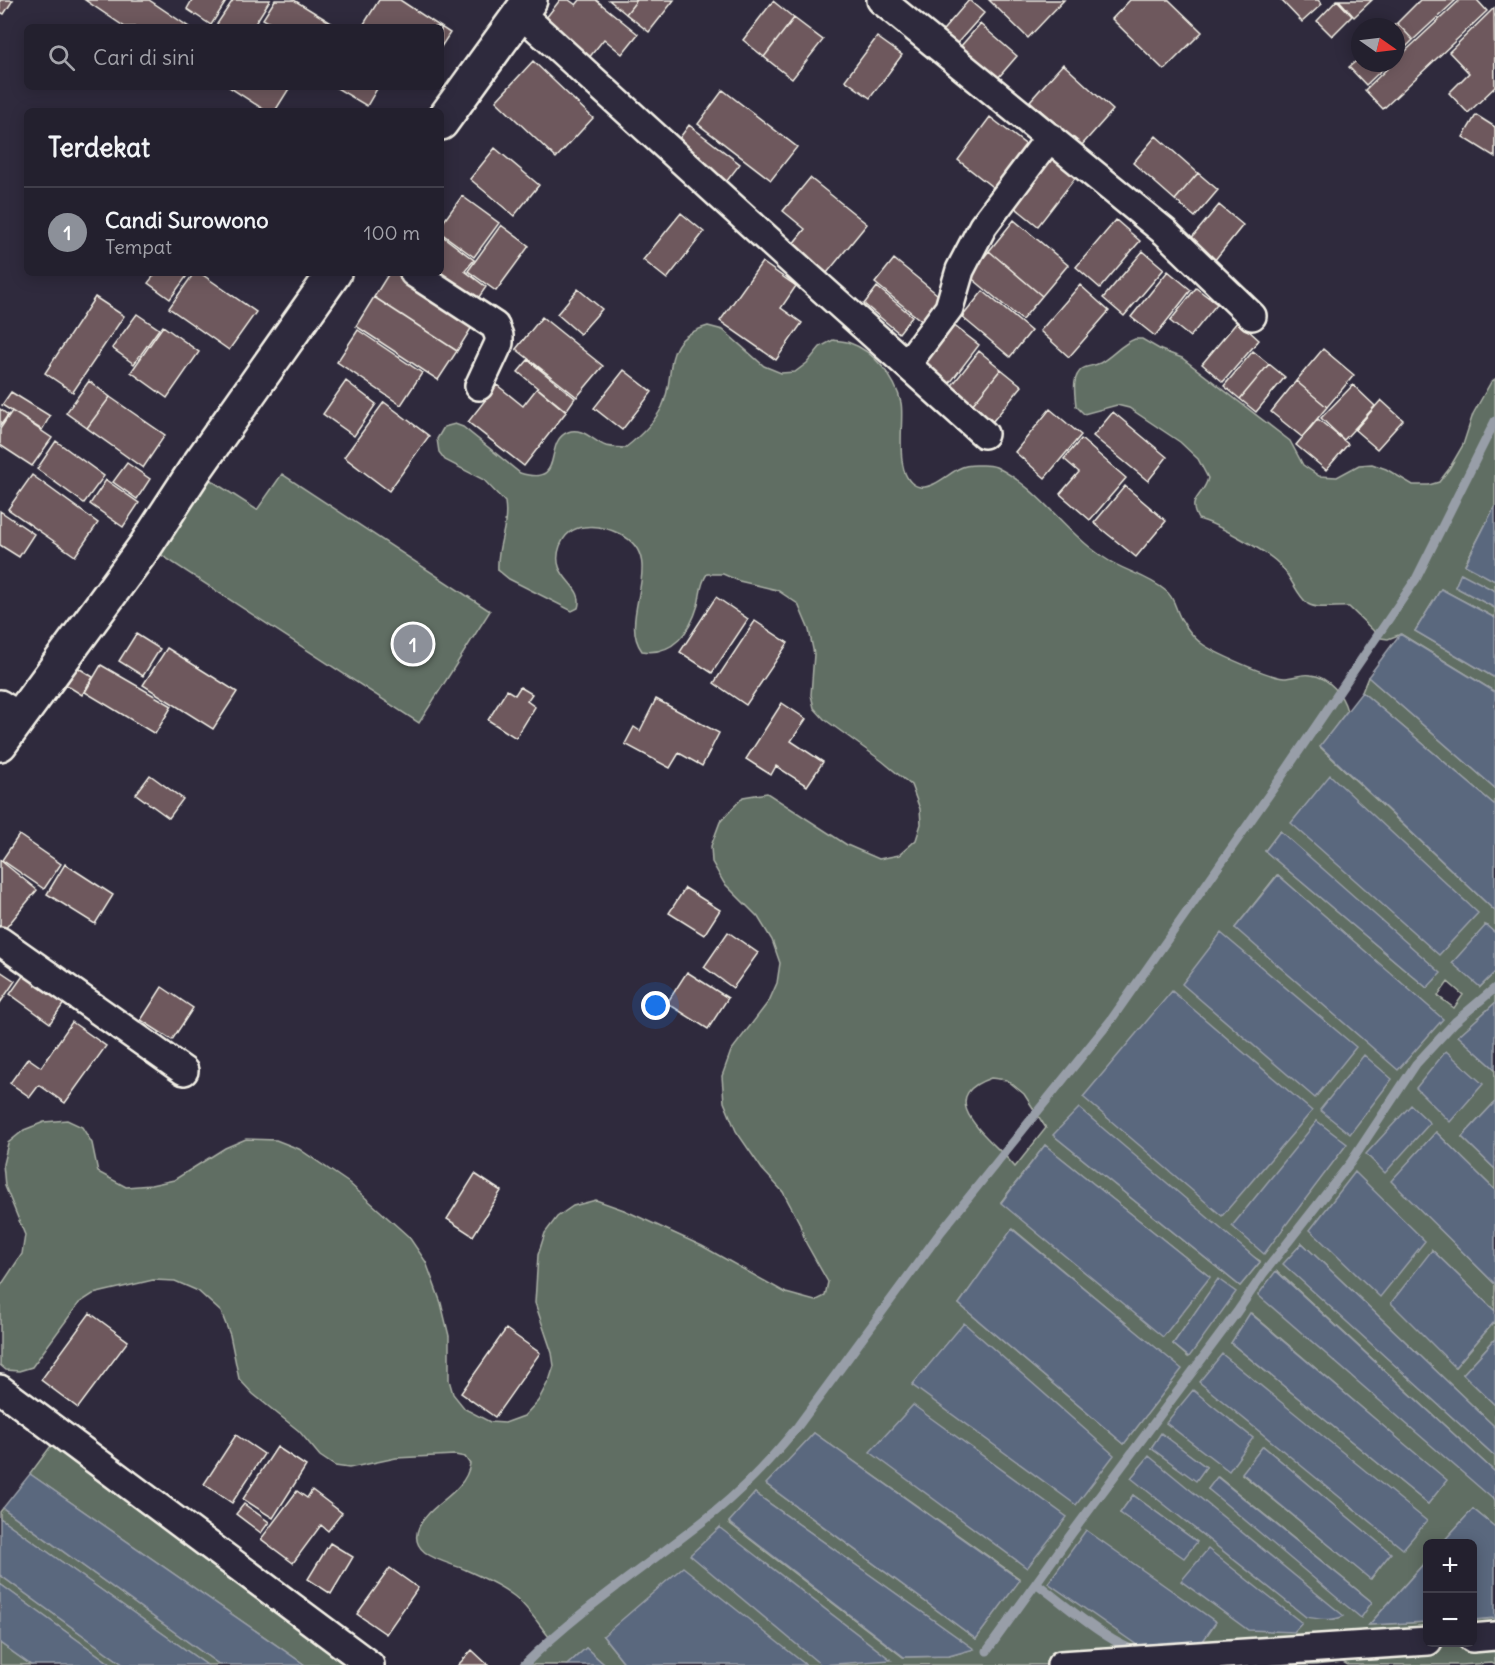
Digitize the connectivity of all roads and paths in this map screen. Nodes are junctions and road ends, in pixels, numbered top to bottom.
1 (881, 0) edge
2 (525, 6) edge
3 (444, 119) edge
4 (1050, 137) junction
5 (332, 276) edge
6 (419, 276) edge
7 (1252, 316) dead end
8 (907, 364) junction
9 (478, 386) dead end
10 (984, 434) dead end
11 (10, 710) edge
12 (0, 744) edge
13 (0, 941) edge
14 (184, 1071) dead end
15 (0, 1389) edge
16 (1495, 1636) edge
17 (1477, 1638) edge
18 (1423, 1641) edge
19 (370, 1665) edge
20 (1061, 1665) edge

1 - 4 street
2 - 3 street
2 - 8 street
4 - 7 street
4 - 8 street
5 - 11 street
6 - 9 street
8 - 10 street
11 - 12 street
13 - 14 street
15 - 19 street
16 - 17 street
18 - 20 street

